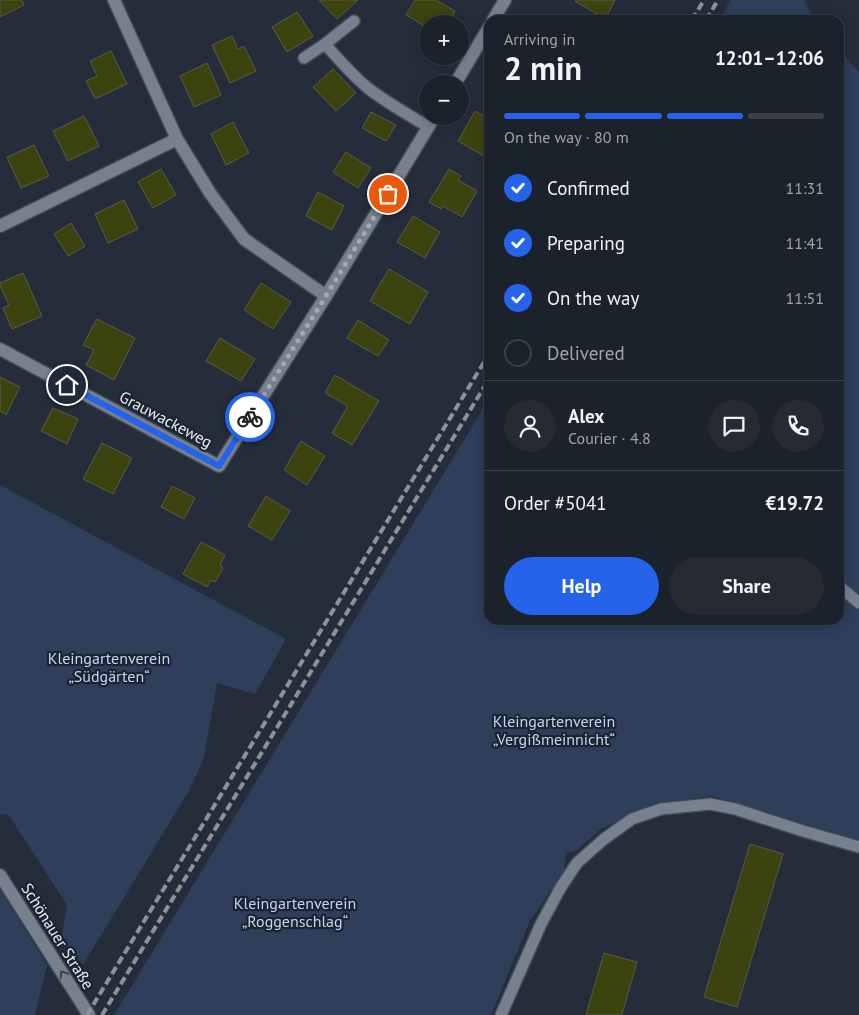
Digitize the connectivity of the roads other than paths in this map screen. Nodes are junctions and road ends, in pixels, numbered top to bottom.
1 (114, 0) edge
2 (505, 0) edge
3 (496, 15) edge
4 (354, 21) dead end
5 (484, 35) edge
6 (325, 44) junction
7 (304, 58) dead end
8 (460, 75) edge
9 (419, 117) edge
10 (430, 125) edge
11 (177, 139) junction
12 (0, 226) edge
13 (326, 296) junction
14 (0, 349) edge
15 (844, 590) edge
16 (859, 603) edge
17 (859, 847) edge
18 (0, 875) edge
19 (89, 1015) edge
20 (501, 1015) edge

1 - 11 street
2 - 3 street
4 - 6 lane
5 - 8 street
6 - 7 lane
6 - 9 lane
10 - 13 street, Grauwackeweg
11 - 12 street
11 - 13 street
13 - 14 street, Grauwackeweg
15 - 16 lane
17 - 20 lane
19 -> 18 street, Schönauer Straße

